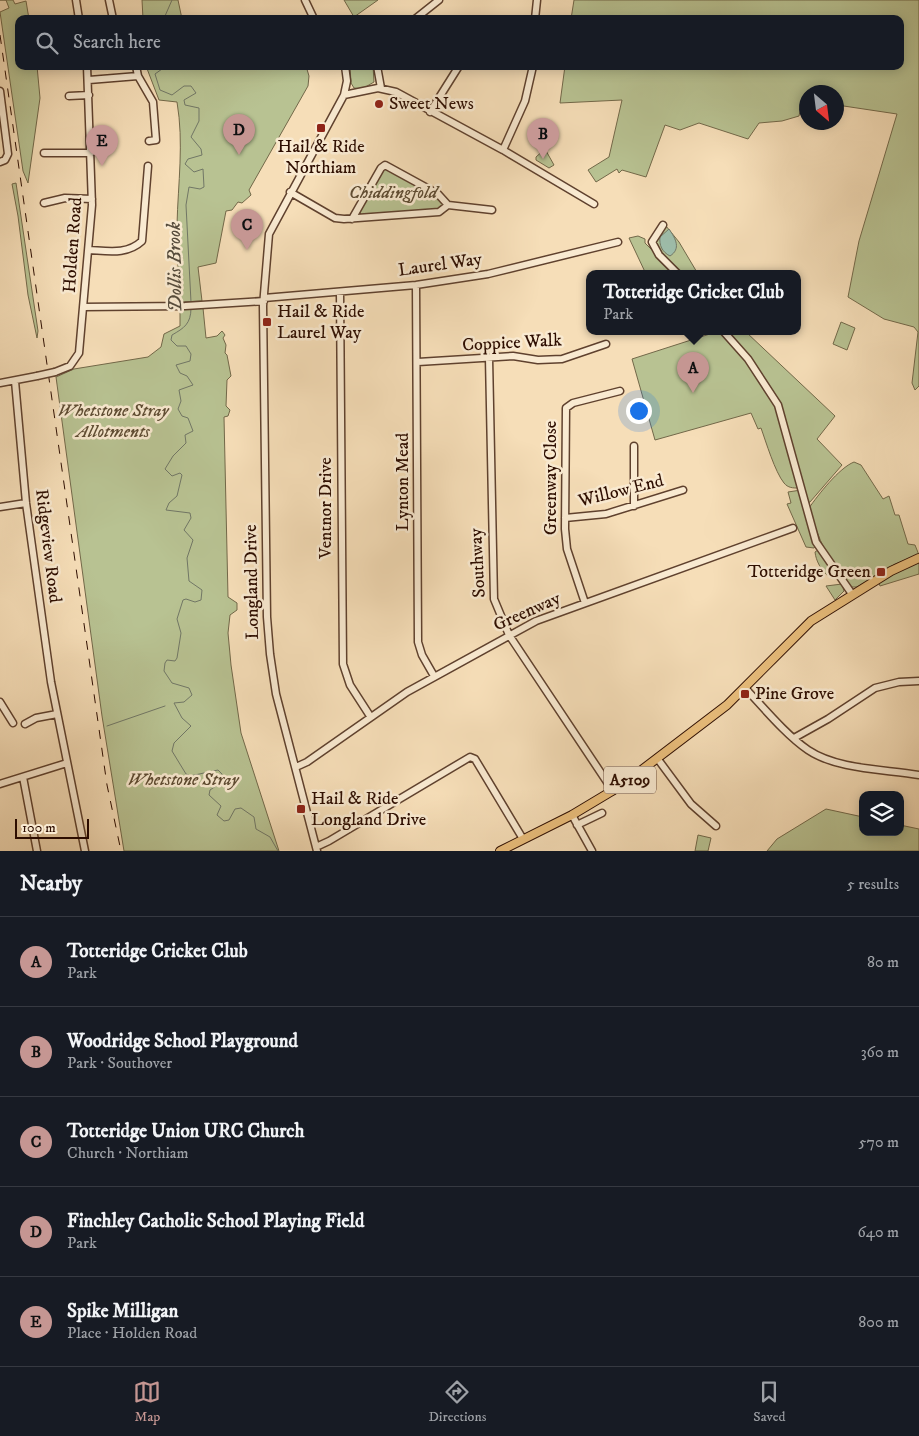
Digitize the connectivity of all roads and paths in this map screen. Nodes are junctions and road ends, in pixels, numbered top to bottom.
1 (76, 0) edge
2 (109, 0) edge
3 (305, 0) edge
4 (439, 0) edge
5 (537, 0) edge
6 (79, 15) edge
7 (111, 15) edge
8 (312, 15) edge
9 (420, 15) edge
10 (535, 15) edge
11 (88, 70) edge
12 (137, 70) edge
13 (346, 70) edge
14 (378, 70) edge
15 (456, 70) edge
16 (532, 70) edge
17 (138, 76) junction
18 (89, 80) junction
19 (381, 88) junction
20 (0, 91) edge
21 (89, 95) junction
22 (344, 95) junction
23 (69, 96) dead end
24 (430, 112) junction
25 (149, 141) dead end
26 (503, 150) junction
27 (44, 153) dead end
28 (91, 153) junction
29 (0, 162) edge
30 (148, 166) dead end
31 (290, 192) junction
32 (92, 199) junction
33 (44, 203) dead end
34 (594, 204) dead end
35 (448, 205) junction
36 (492, 210) dead end
37 (352, 219) junction
38 (663, 225) dead end
39 (618, 242) dead end
40 (89, 250) junction
41 (674, 270) edge
42 (416, 285) junction
43 (340, 292) junction
44 (264, 301) junction
45 (83, 306) junction
46 (727, 335) edge
47 (606, 344) dead end
48 (489, 358) junction
49 (418, 362) junction
50 (15, 381) junction
51 (0, 382) edge
52 (620, 391) dead end
53 (634, 446) dead end
54 (683, 490) dead end
55 (26, 503) junction
56 (634, 506) junction
57 (0, 507) edge
58 (565, 518) junction
59 (792, 528) dead end
60 (919, 558) edge
61 (852, 594) junction
62 (585, 603) junction
63 (509, 635) junction
64 (434, 676) junction
65 (919, 681) edge
66 (745, 688) junction
67 (0, 702) edge
68 (57, 714) junction
69 (370, 716) junction
70 (13, 723) dead end
71 (25, 724) dead end
72 (794, 738) junction
73 (657, 758) junction
74 (67, 763) junction
75 (296, 767) junction
76 (919, 775) edge
77 (23, 777) junction
78 (0, 784) edge
79 (612, 791) junction
80 (602, 813) dead end
81 (572, 815) junction
82 (577, 825) junction
83 (716, 826) dead end
84 (523, 839) junction
85 (316, 849) edge
86 (37, 851) edge
87 (85, 851) edge
88 (500, 851) edge
89 (592, 851) edge

1 - 6 street
2 - 7 street
3 - 8 street
4 - 9 street
5 - 10 street
11 - 18 street, Holden Road
12 - 17 street
13 - 22 street
14 - 19 street
15 - 24 street
16 - 26 street
17 - 18 street
17 - 25 street
18 - 21 street, Holden Road
19 - 22 street
19 - 24 street
20 - 29 street
21 - 23 street
21 - 28 street, Holden Road
22 - 31 street, Longland Drive
24 - 26 street
26 - 34 street
27 - 28 street
28 - 32 street, Holden Road
30 - 40 street
31 - 37 street
31 - 44 street, Longland Drive
32 - 33 street
32 - 40 street, Holden Road
35 - 36 street
35 - 37 street
35 - 37 street
38 - 41 street
39 - 42 street, Laurel Way
40 - 45 street, Holden Road
42 - 43 street, Laurel Way
42 - 49 street, Lynton Mead
43 - 44 street, Laurel Way
43 - 69 street, Ventnor Drive
44 - 45 street, Laurel Way
44 - 75 street, Longland Drive
45 - 50 street, Holden Road, bridge
46 - 61 street
47 - 48 street, Coppice Walk
48 - 49 street, Coppice Walk
48 - 63 street, Southway
49 - 64 street, Lynton Mead
50 - 51 street, Holden Road
50 - 55 street, Ridgeview Road
52 - 58 street, Greenway Close
53 - 56 street
54 - 56 street, Willow End
55 - 57 street
55 - 68 street, Ridgeview Road
56 - 58 street, Willow End
58 - 62 street, Greenway Close
59 - 62 street, Greenway
60 - 61 main road, A5109
61 - 66 main road, A5109
62 - 63 street, Greenway
63 - 64 street, Greenway
63 - 79 street, Southway
64 - 69 street, Greenway
65 - 72 street
66 - 72 street
66 - 73 main road, A5109
67 - 70 street
68 - 71 street
68 - 74 street, Ridgeview Road
69 - 75 street, Greenway
72 - 76 street
73 - 79 main road, A5109
73 - 83 street
74 - 77 street
74 - 87 street, Ridgeview Road
75 - 85 street, Longland Drive
77 - 78 street
77 - 86 street
79 - 81 main road, A5109
80 - 82 street
81 - 82 street
81 - 84 main road, A5109
82 - 89 street
84 - 85 street
84 - 88 main road, A5109

